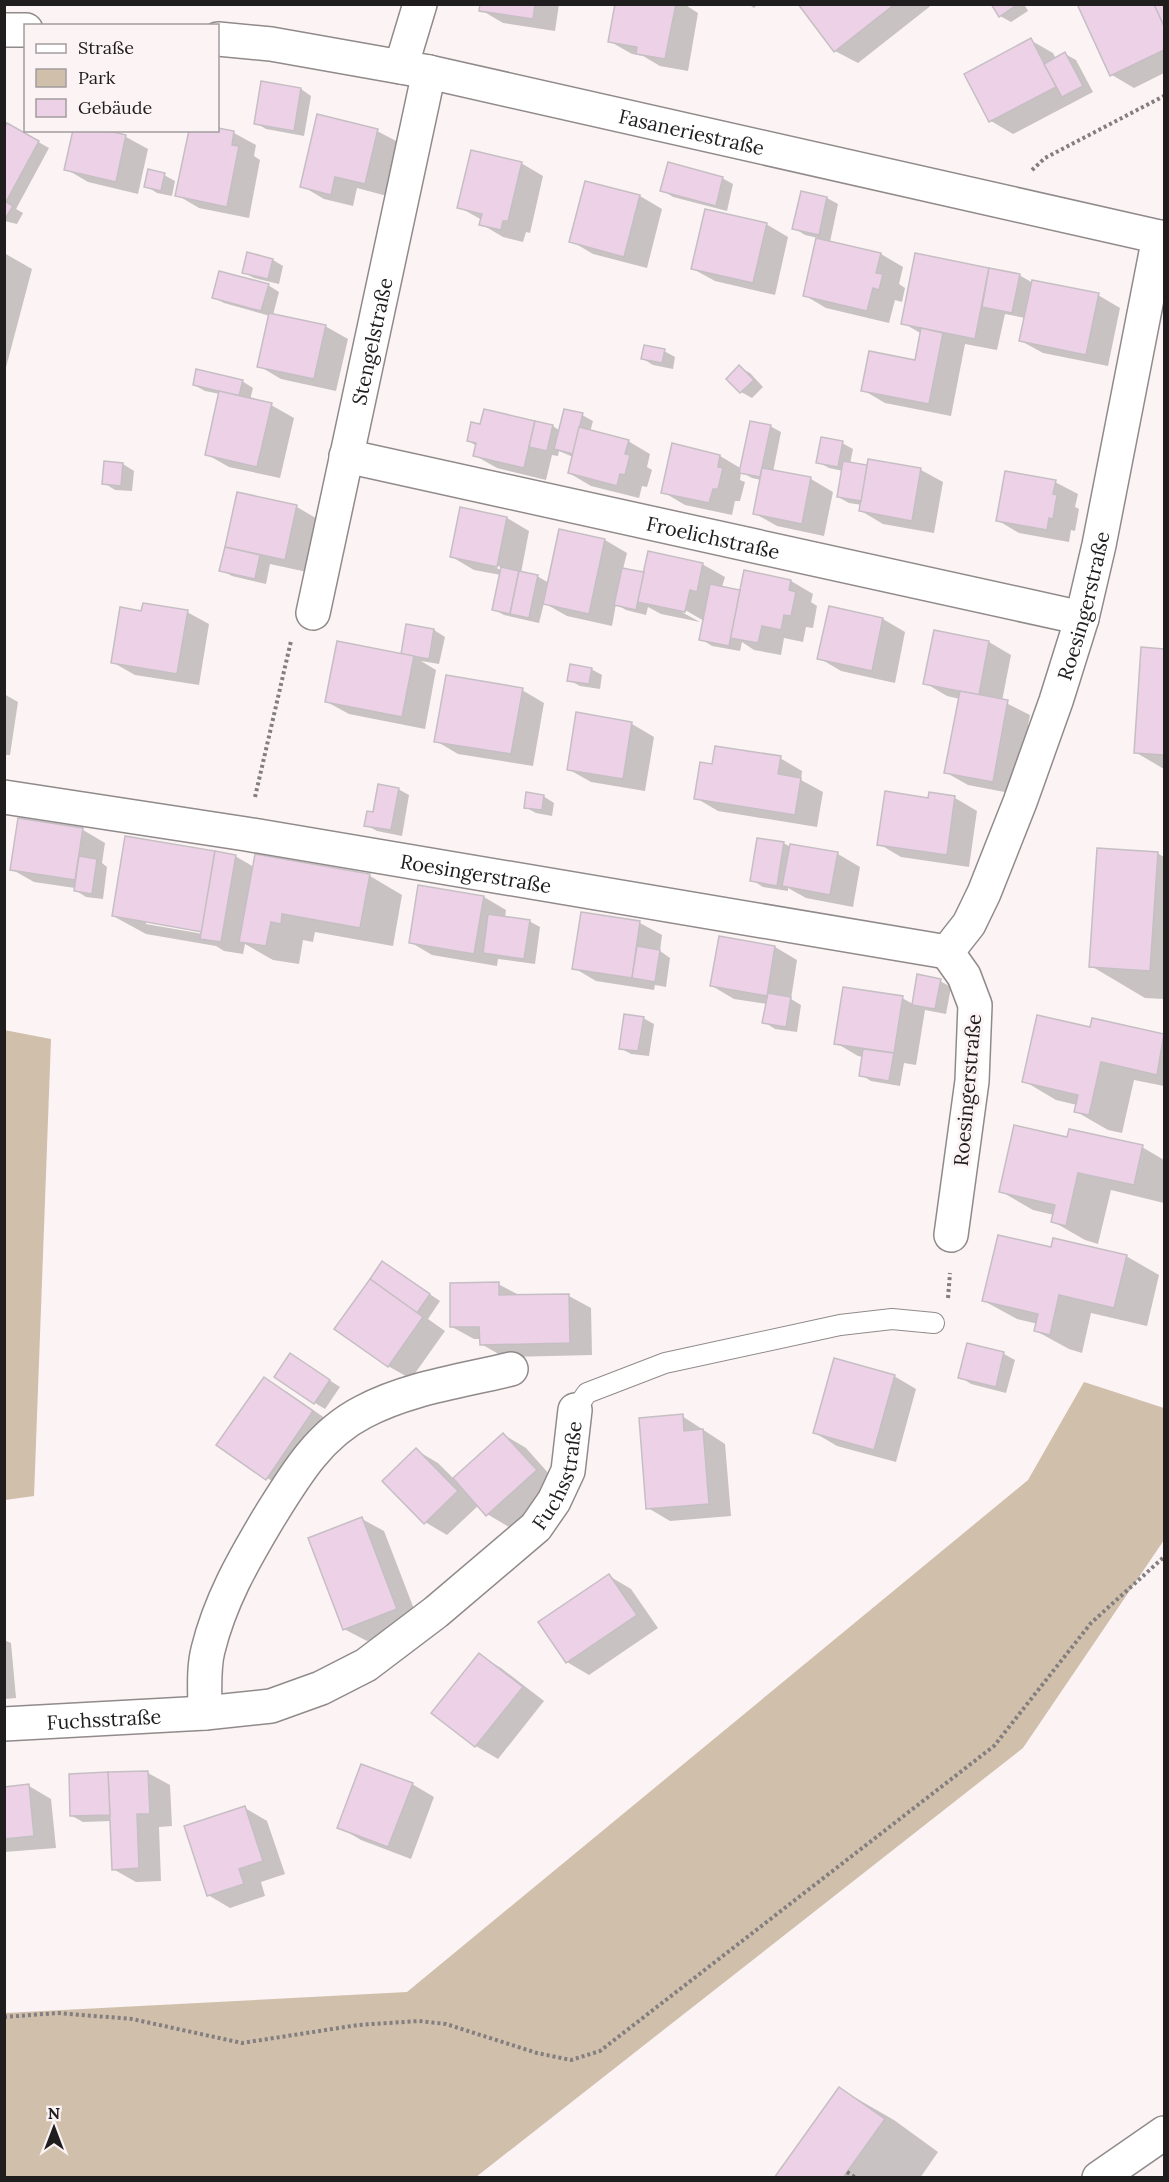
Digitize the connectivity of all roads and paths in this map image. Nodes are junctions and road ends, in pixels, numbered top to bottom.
1 (420, 4) edge
2 (4, 30) edge
3 (24, 30) edge
4 (219, 39) edge
5 (415, 69) junction
6 (1164, 96) edge
7 (1010, 203) junction
8 (1162, 238) edge
9 (346, 456) junction
10 (313, 613) dead end
11 (1082, 618) junction
12 (287, 660) dead end
13 (4, 797) edge
14 (246, 834) junction
15 (947, 952) junction
16 (951, 1235) joint
17 (934, 1323) joint
18 (511, 1369) dead end
19 (575, 1410) joint
20 (1164, 1557) edge
21 (205, 1713) junction
22 (4, 1724) edge
23 (4, 2017) edge
24 (1164, 2133) edge
25 (847, 2172) dead end
26 (856, 2178) edge
27 (1099, 2178) edge

1 - 5 street, Stengelstraße
2 - 3 street
4 - 5 street, Fasaneriestraße
5 - 7 street, Fasaneriestraße
5 - 9 street, Stengelstraße
6 - 7 path
7 - 8 street, Fasaneriestraße
8 - 11 street, Roesingerstraße
9 - 10 street, Stengelstraße
9 - 11 street, Froelichstraße
11 - 15 street, Roesingerstraße
12 - 14 path
13 - 14 street, Roesingerstraße
14 - 15 street, Roesingerstraße
15 - 16 street, Roesingerstraße
16 - 17 path
17 - 19 lane, Fuchsstraße
18 - 21 street
19 - 21 street, Fuchsstraße
20 - 23 path
21 - 22 street, Fuchsstraße
24 - 27 street
25 - 26 path

